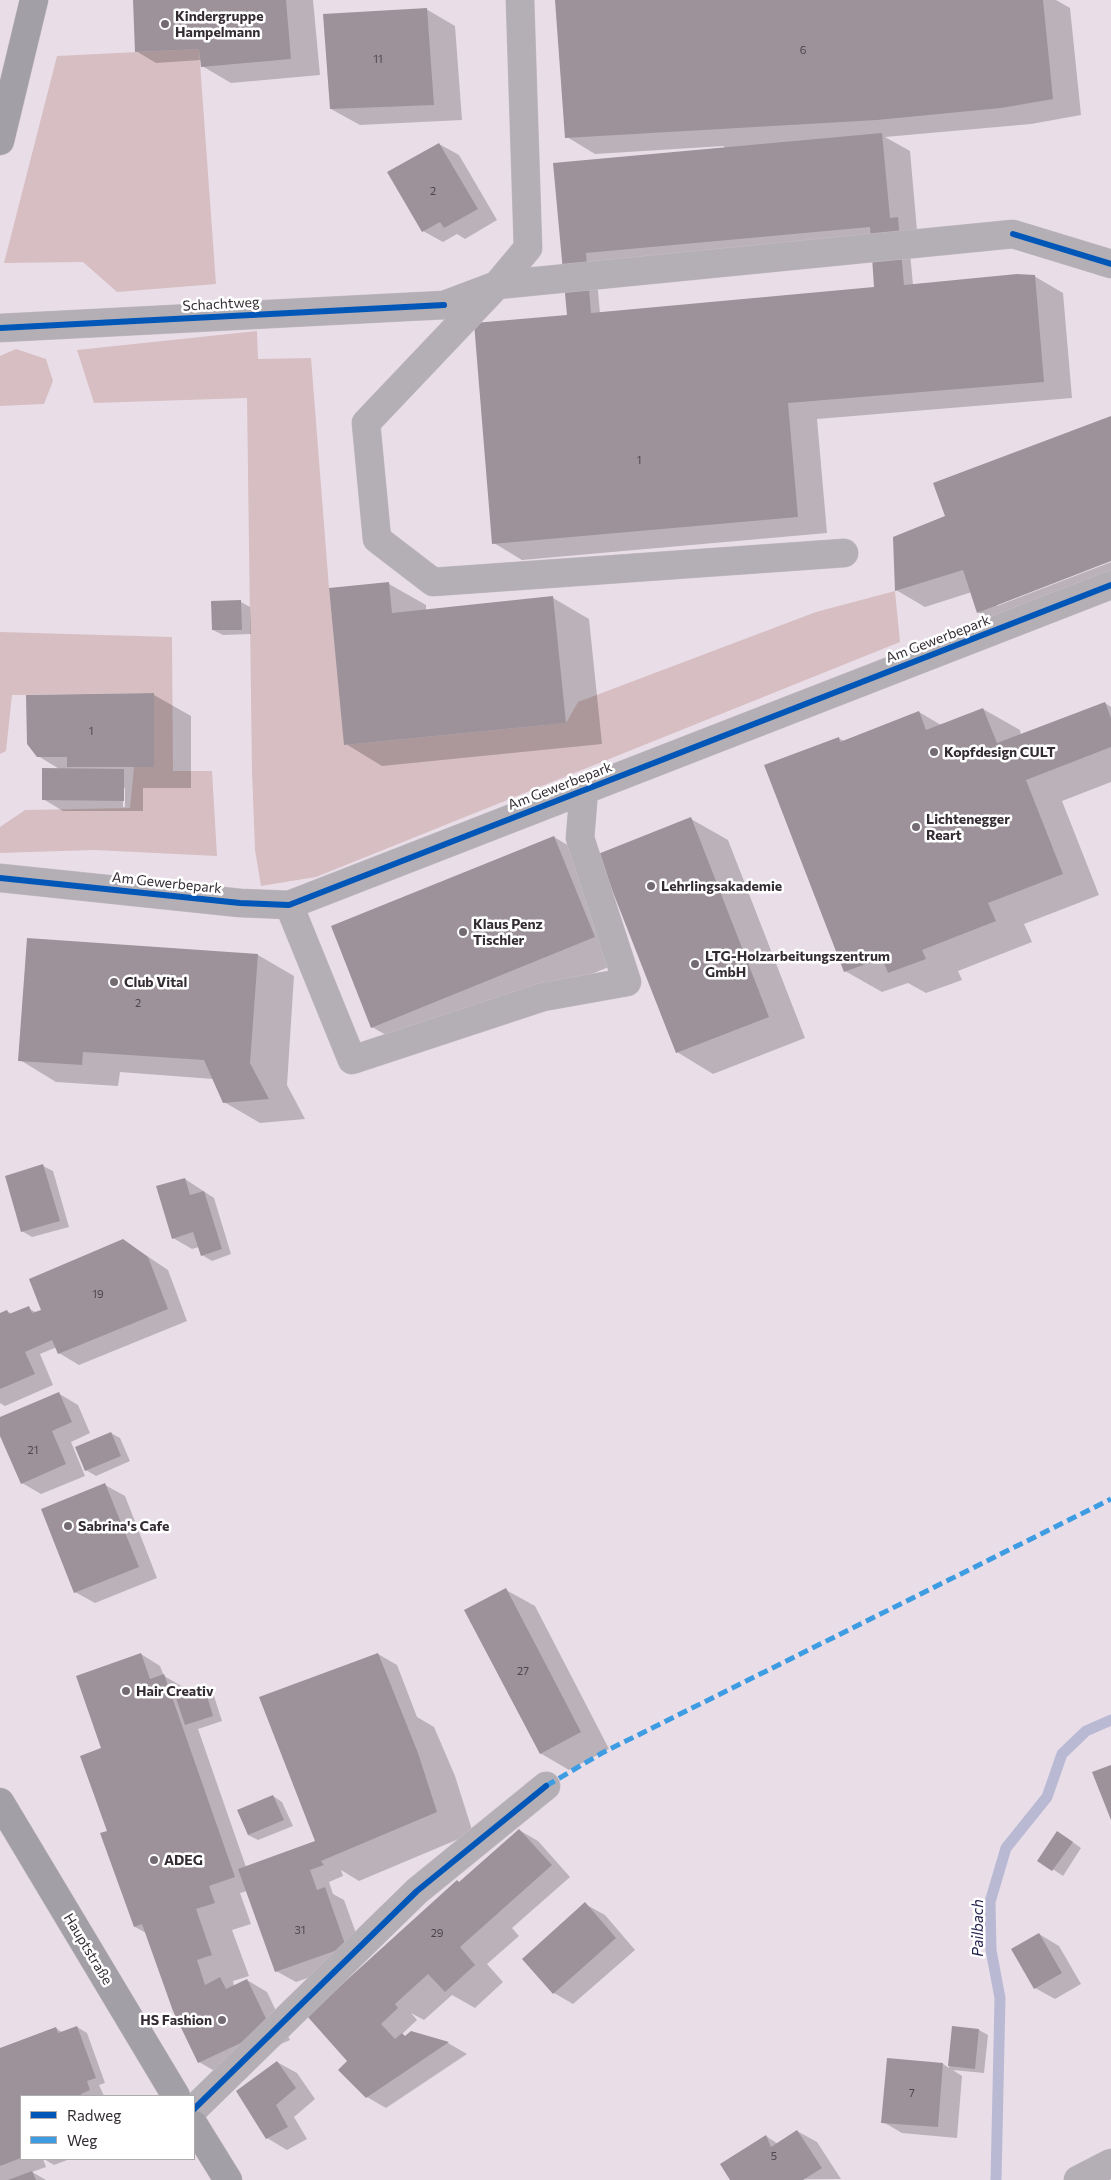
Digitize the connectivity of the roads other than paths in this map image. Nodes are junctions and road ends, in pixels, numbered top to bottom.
1 (34, 0) edge
2 (520, 0) edge
3 (0, 141) edge
4 (1111, 264) edge
5 (497, 285) junction
6 (0, 328) edge
7 (844, 553) dead end
8 (1111, 585) edge
9 (584, 790) junction
10 (0, 878) edge
11 (289, 904) junction
12 (546, 1786) dead end
13 (0, 1802) edge
14 (175, 2095) edge
15 (195, 2108) edge
16 (195, 2127) edge
17 (1111, 2164) edge
18 (226, 2180) edge
19 (1078, 2180) edge

1 - 3 main road
2 - 5 street
4 - 5 street
5 - 6 street, Schachtweg
5 - 7 street
8 - 9 street, Am Gewerbepark
9 - 11 street, Am Gewerbepark
9 - 11 street
10 - 11 street, Am Gewerbepark
12 - 15 street
13 - 14 main road, Hauptstraße
16 - 18 main road
17 - 19 street

